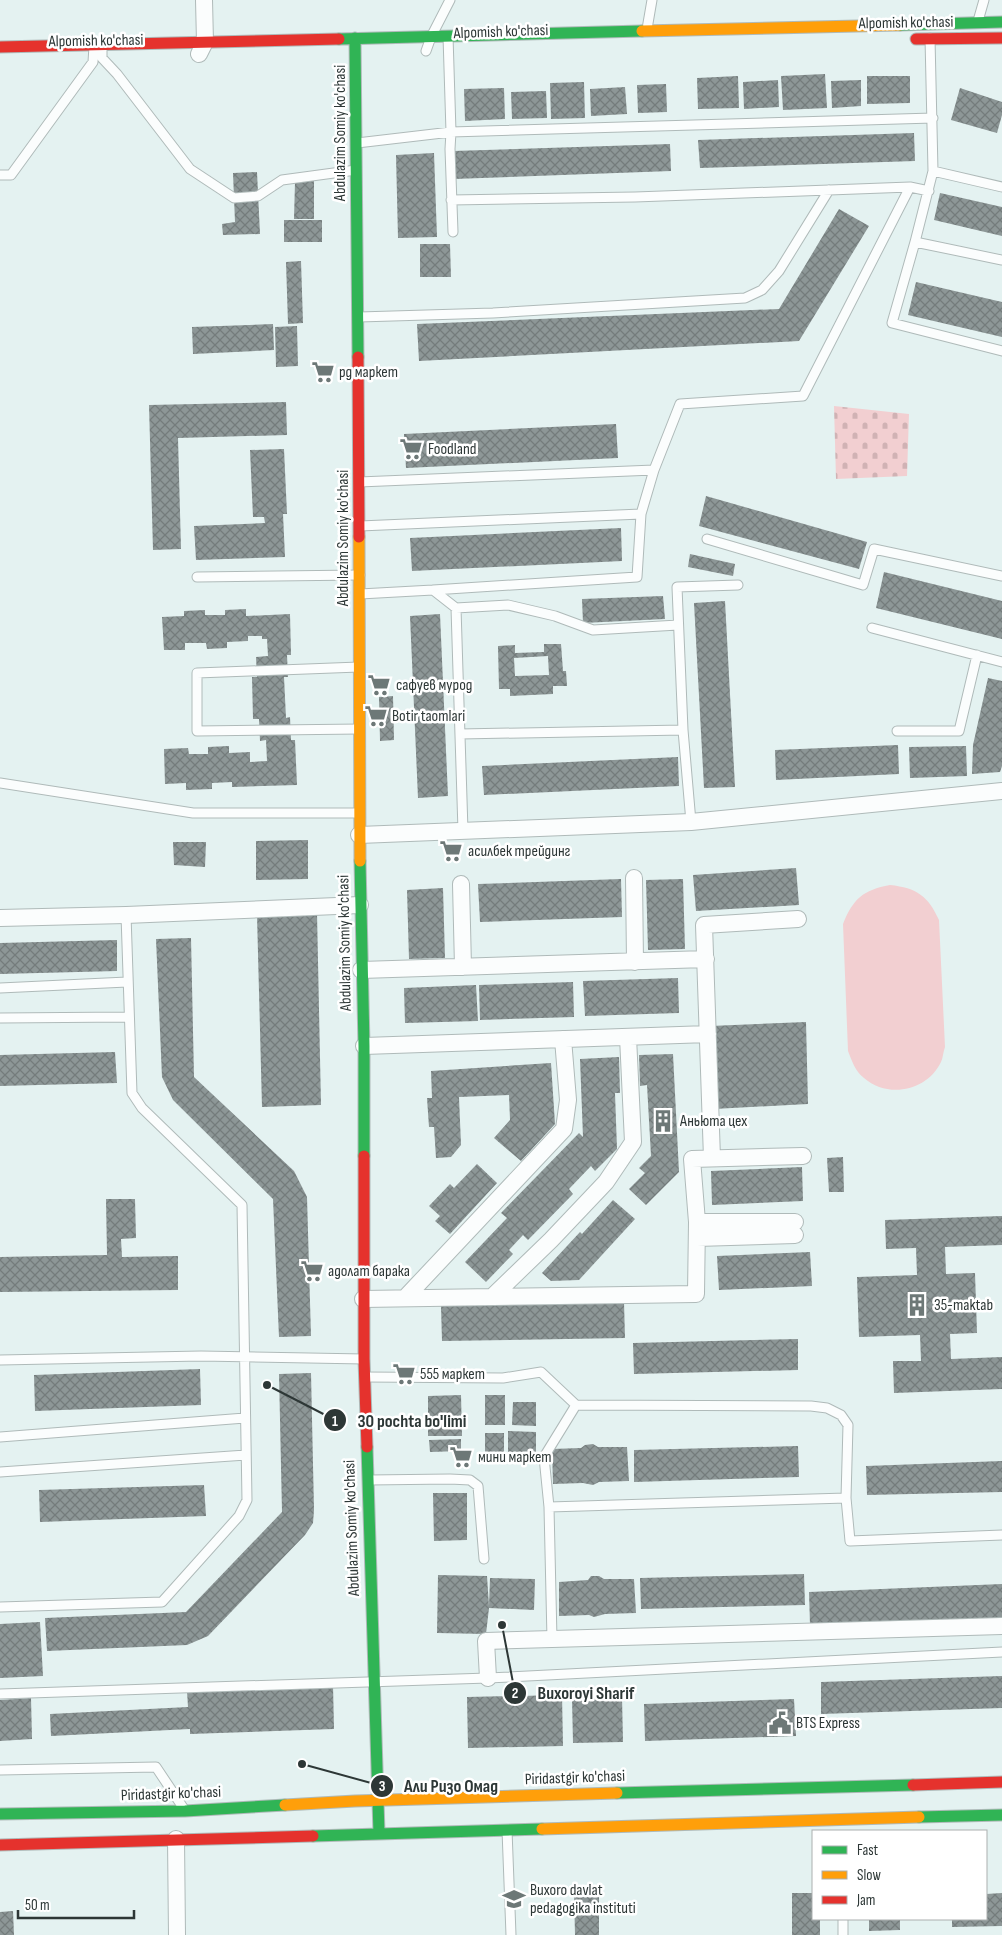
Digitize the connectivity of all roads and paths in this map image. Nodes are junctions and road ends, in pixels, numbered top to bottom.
1 (204, 0) edge
2 (450, 0) edge
3 (652, 0) edge
4 (984, 0) edge
5 (977, 22) junction
6 (1002, 22) edge
7 (929, 23) junction
8 (646, 30) junction
9 (448, 36) junction
10 (431, 37) junction
11 (355, 38) junction
12 (972, 38) junction
13 (1002, 38) edge
14 (903, 39) dead end
15 (930, 39) junction
16 (0, 47) edge
17 (453, 50) junction
18 (201, 51) junction
19 (361, 51) junction
20 (421, 51) joint
21 (340, 52) dead end
22 (96, 53) junction
23 (122, 57) dead end
24 (933, 118) junction
25 (451, 132) junction
26 (356, 143) junction
27 (356, 170) junction
28 (933, 172) junction
29 (0, 175) edge
30 (910, 187) junction
31 (1002, 187) edge
32 (829, 190) junction
33 (929, 191) junction
34 (451, 200) junction
35 (453, 232) dead end
36 (915, 242) junction
37 (1002, 260) edge
38 (358, 317) junction
39 (1002, 351) edge
40 (654, 470) junction
41 (359, 482) junction
42 (640, 514) junction
43 (359, 526) junction
44 (707, 539) dead end
45 (360, 575) junction
46 (1002, 576) edge
47 (198, 577) dead end
48 (738, 585) dead end
49 (433, 590) junction
50 (360, 594) junction
51 (456, 608) junction
52 (678, 624) junction
53 (872, 628) dead end
54 (977, 655) junction
55 (1002, 662) edge
56 (360, 667) junction
57 (360, 728) junction
58 (683, 730) junction
59 (897, 731) dead end
60 (460, 734) junction
61 (0, 783) edge
62 (1002, 792) edge
63 (359, 813) junction
64 (691, 822) junction
65 (463, 831) junction
66 (359, 835) junction
67 (634, 878) dead end
68 (461, 884) dead end
69 (360, 905) junction
70 (126, 915) junction
71 (0, 918) edge
72 (798, 919) dead end
73 (706, 959) junction
74 (635, 962) junction
75 (463, 967) junction
76 (361, 970) junction
77 (127, 982) junction
78 (0, 988) edge
79 (128, 1017) junction
80 (0, 1018) edge
81 (708, 1034) junction
82 (628, 1037) junction
83 (563, 1039) junction
84 (364, 1046) junction
85 (803, 1156) dead end
86 (712, 1158) junction
87 (795, 1228) dead end
88 (697, 1230) junction
89 (492, 1297) junction
90 (405, 1298) junction
91 (364, 1299) junction
92 (245, 1358) junction
93 (364, 1359) junction
94 (0, 1360) edge
95 (365, 1377) junction
96 (576, 1405) junction
97 (245, 1418) junction
98 (0, 1437) edge
99 (246, 1455) junction
100 (0, 1472) edge
101 (366, 1480) junction
102 (846, 1498) junction
103 (550, 1507) junction
104 (1002, 1535) edge
105 (484, 1559) dead end
106 (0, 1607) edge
107 (1002, 1626) edge
108 (552, 1639) junction
109 (1002, 1652) edge
110 (488, 1678) junction
111 (373, 1682) junction
112 (0, 1694) edge
113 (0, 1770) edge
114 (1002, 1782) edge
115 (378, 1801) junction
116 (185, 1811) junction
117 (0, 1814) edge
118 (1002, 1815) edge
119 (507, 1829) junction
120 (378, 1833) junction
121 (176, 1839) junction
122 (0, 1845) edge
123 (843, 1920) edge
124 (177, 1935) edge
125 (511, 1935) edge
126 (844, 1935) edge

1 - 18 street
2 - 10 lane
3 - 8 lane
4 - 5 lane
5 - 6 main road
5 - 7 main road
5 - 12 lane
7 - 8 main road
7 - 15 lane
8 - 9 main road
9 - 10 main road
9 - 17 lane
10 - 11 main road
10 - 20 lane
11 - 18 main road
11 - 19 main road, Abdulazim Somiy ko'chasi
12 - 13 main road, Alpomish ko'chasi
12 - 15 main road, Alpomish ko'chasi
14 - 15 main road, Alpomish ko'chasi
15 - 24 lane
16 - 22 main road
17 - 20 main road, Alpomish ko'chasi
17 - 25 lane
18 - 22 main road
19 - 21 main road
19 - 26 main road, Abdulazim Somiy ko'chasi
22 - 23 main road, Alpomish ko'chasi
22 - 27 lane
22 - 29 lane
24 - 25 lane
24 - 28 lane
25 - 26 lane
25 - 34 lane
26 - 27 main road, Abdulazim Somiy ko'chasi
27 - 38 main road, Abdulazim Somiy ko'chasi
28 - 31 lane
28 - 33 lane
30 - 32 lane
30 - 33 lane
30 - 40 lane
32 - 34 lane
32 - 38 lane
33 - 36 lane
34 - 35 lane
36 - 37 lane
36 - 39 lane
38 - 41 main road, Abdulazim Somiy ko'chasi
40 - 41 lane
40 - 42 lane
41 - 43 main road, Abdulazim Somiy ko'chasi
42 - 43 lane
42 - 49 lane
43 - 45 main road, Abdulazim Somiy ko'chasi
44 - 46 lane
45 - 47 lane
45 - 50 main road, Abdulazim Somiy ko'chasi
48 - 52 lane
49 - 50 lane
49 - 51 lane
50 - 56 main road, Abdulazim Somiy ko'chasi
51 - 52 lane
51 - 60 lane
52 - 58 lane
53 - 54 lane
54 - 55 lane
54 - 59 lane
56 - 57 main road, Abdulazim Somiy ko'chasi
56 - 57 lane
57 - 63 main road, Abdulazim Somiy ko'chasi
58 - 60 lane
58 - 64 lane
60 - 65 lane
61 - 63 lane
62 - 64 street
63 - 66 main road, Abdulazim Somiy ko'chasi
64 - 65 street
65 - 66 street
66 - 69 main road, Abdulazim Somiy ko'chasi
67 - 74 street
68 - 75 street
69 - 70 street
69 - 76 main road, Abdulazim Somiy ko'chasi
70 - 71 street
70 - 77 lane
72 - 73 street
73 - 74 street
73 - 81 street
74 - 75 street
75 - 76 street
76 - 84 main road, Abdulazim Somiy ko'chasi
77 - 78 lane
77 - 79 lane
79 - 80 lane
79 - 92 lane
81 - 82 street
81 - 86 street
82 - 83 street
82 - 89 street
83 - 84 street
83 - 90 street
84 - 91 main road, Abdulazim Somiy ko'chasi
85 - 86 street
86 - 88 street
87 - 88 street
88 - 89 street
89 - 90 street
90 - 91 street
91 - 93 main road, Abdulazim Somiy ko'chasi
92 - 93 lane
92 - 94 lane
92 - 97 lane
93 - 95 main road, Abdulazim Somiy ko'chasi
95 - 96 lane
95 - 101 main road, Abdulazim Somiy ko'chasi
96 - 102 lane
96 - 103 lane
97 - 98 lane
97 - 99 lane
99 - 100 lane
99 - 106 lane
101 - 105 lane
101 - 111 main road, Abdulazim Somiy ko'chasi
102 - 103 lane
102 - 104 lane
103 - 108 lane
107 - 108 street
108 - 110 street
109 - 110 lane
110 - 111 lane
111 - 112 lane
111 - 115 main road, Abdulazim Somiy ko'chasi
113 - 116 lane
114 - 115 main road, Piridastgir ko'chasi
115 - 116 main road, Piridastgir ko'chasi
115 - 120 main road, Abdulazim Somiy ko'chasi
116 - 117 main road, Piridastgir ko'chasi
118 - 119 main road
119 - 120 main road
119 - 125 lane
120 - 121 main road
121 - 122 main road
121 - 124 street
123 - 126 lane

